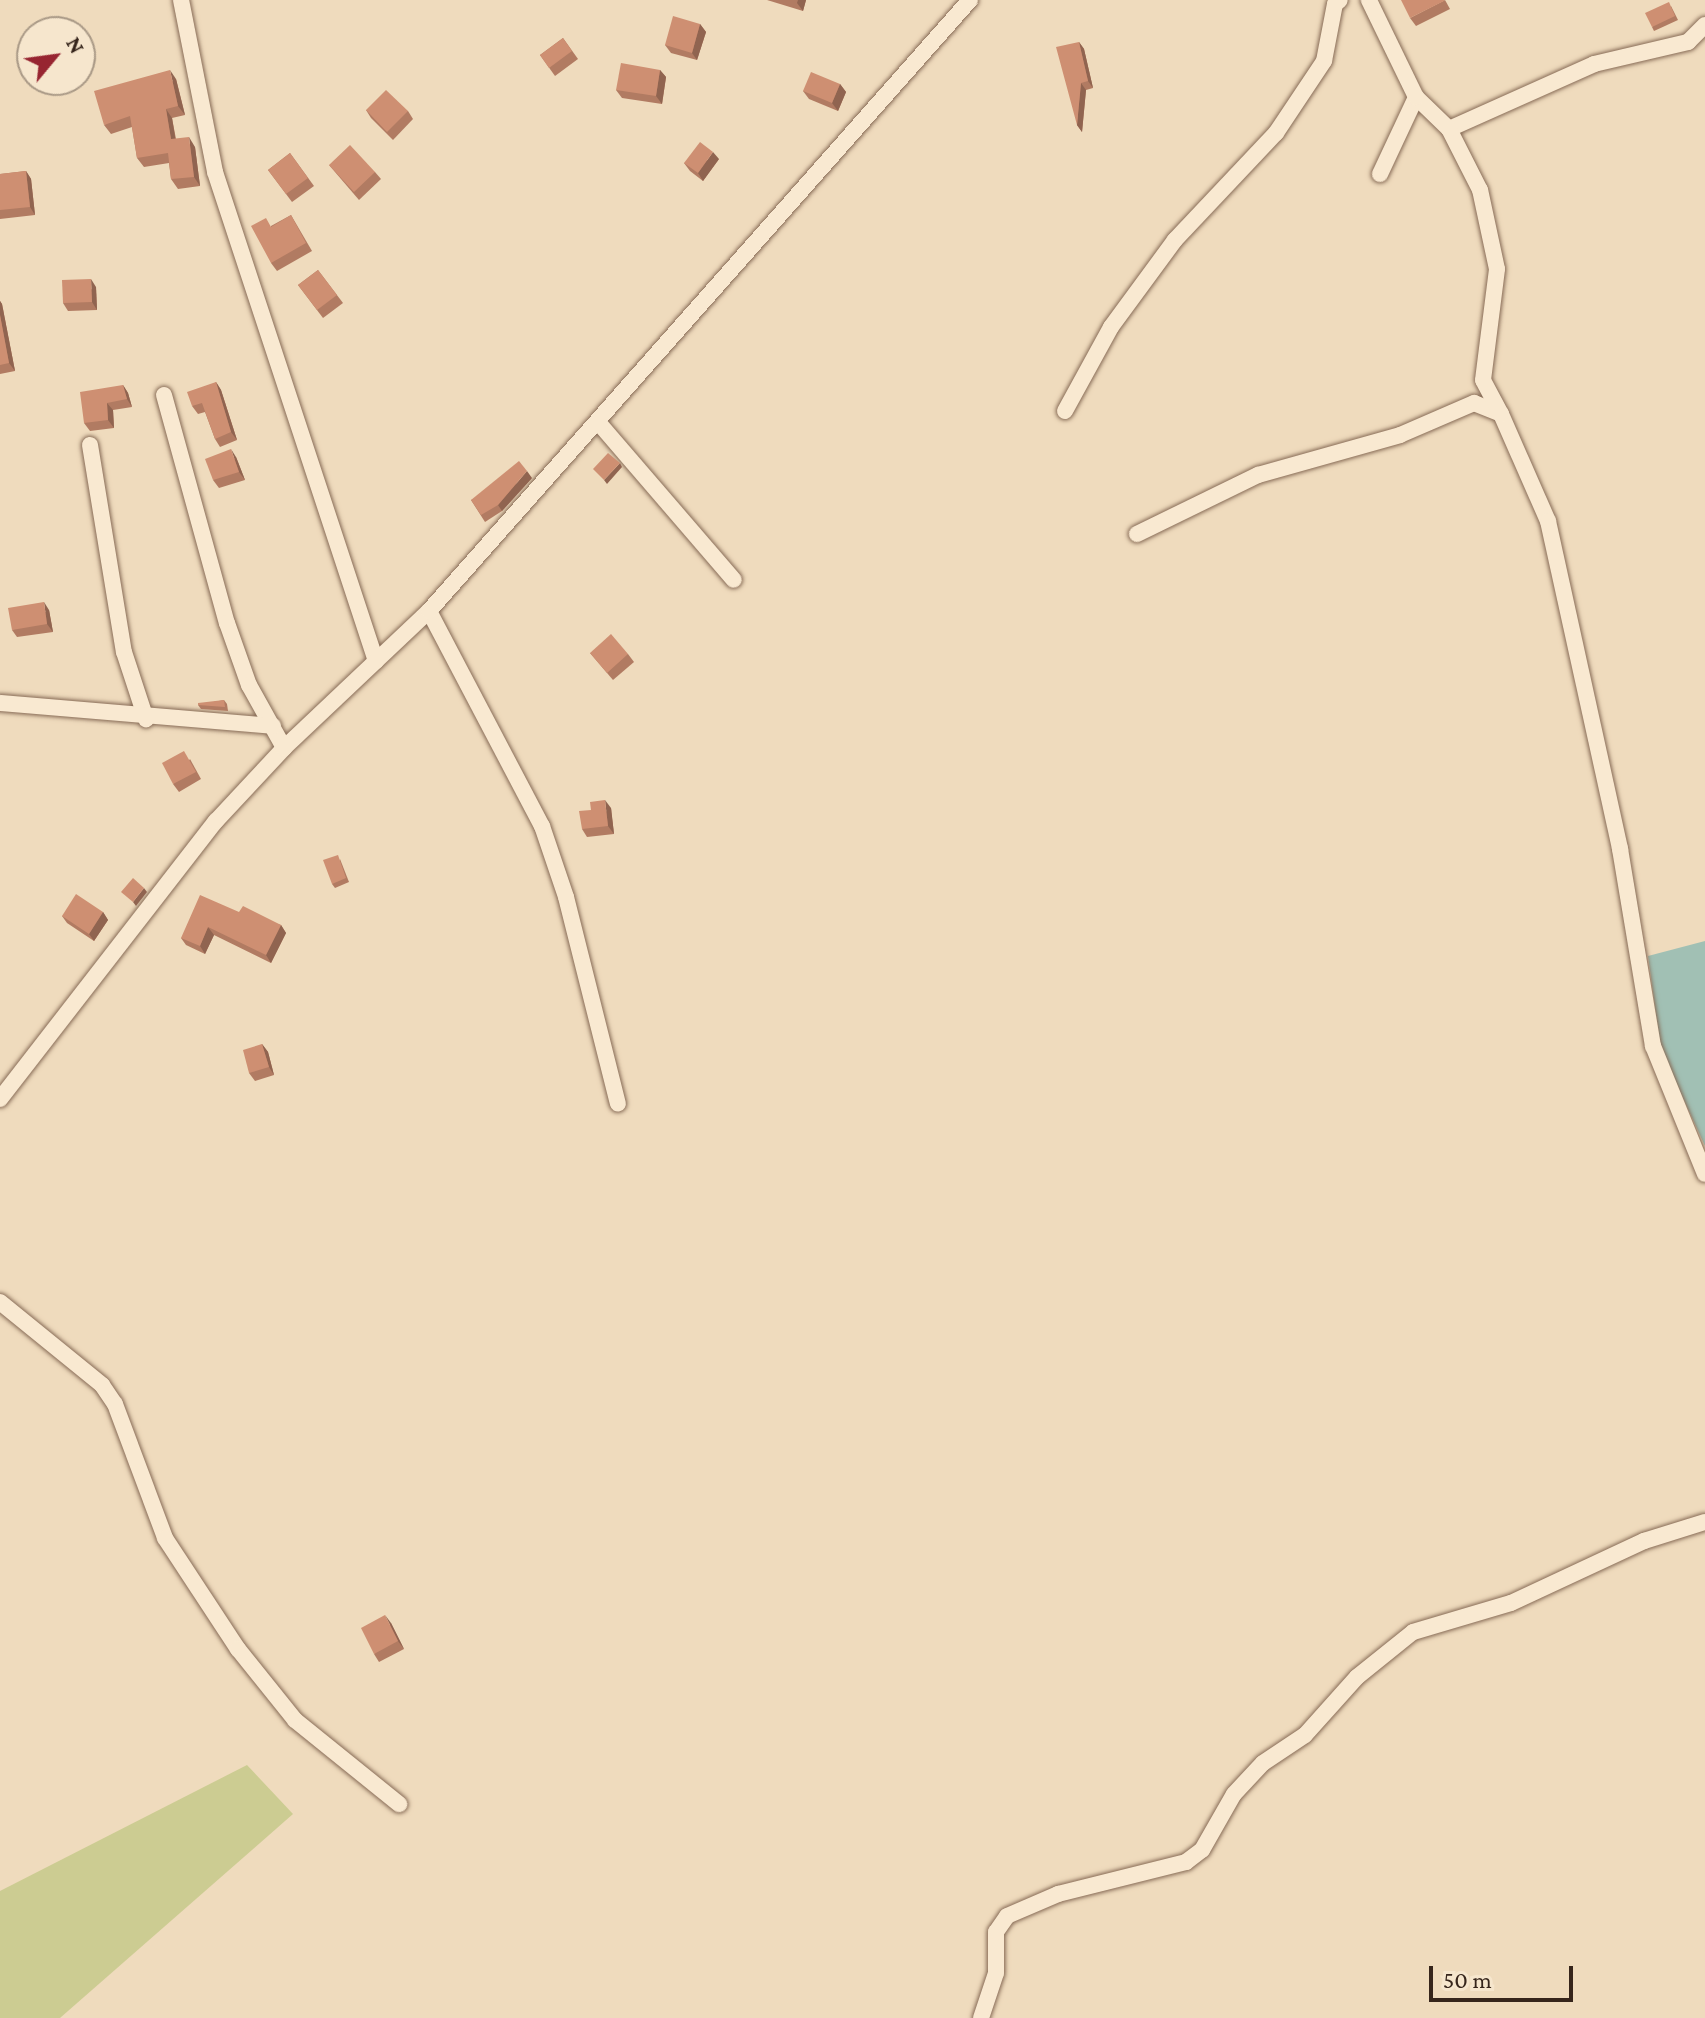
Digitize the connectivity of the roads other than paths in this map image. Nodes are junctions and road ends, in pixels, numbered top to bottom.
1 (181, 0) edge
2 (970, 0) edge
3 (1340, 0) edge
4 (1369, 0) edge
5 (1705, 25) edge
6 (1416, 97) junction
7 (1449, 129) junction
8 (1380, 174) dead end
9 (164, 395) dead end
10 (1065, 411) dead end
11 (1501, 414) junction
12 (598, 422) junction
13 (90, 445) dead end
14 (1137, 534) dead end
15 (734, 580) dead end
16 (429, 611) junction
17 (376, 661) junction
18 (0, 703) edge
19 (146, 719) junction
20 (273, 726) junction
21 (284, 748) junction
22 (0, 1099) edge
23 (618, 1104) dead end
24 (1705, 1174) edge
25 (0, 1302) edge
26 (1705, 1522) edge
27 (399, 1804) dead end
28 (981, 2018) edge

1 - 17 street
2 - 12 street
3 - 10 street
4 - 6 street
5 - 7 street
6 - 7 street
6 - 8 street
7 - 11 street
9 - 20 street
11 - 14 street
11 - 24 street
12 - 15 street
12 - 16 street
13 - 19 street
16 - 17 street
16 - 23 street
17 - 21 street
18 - 19 street
19 - 20 street
20 - 21 street
21 - 22 street
25 - 27 street
26 - 28 street

